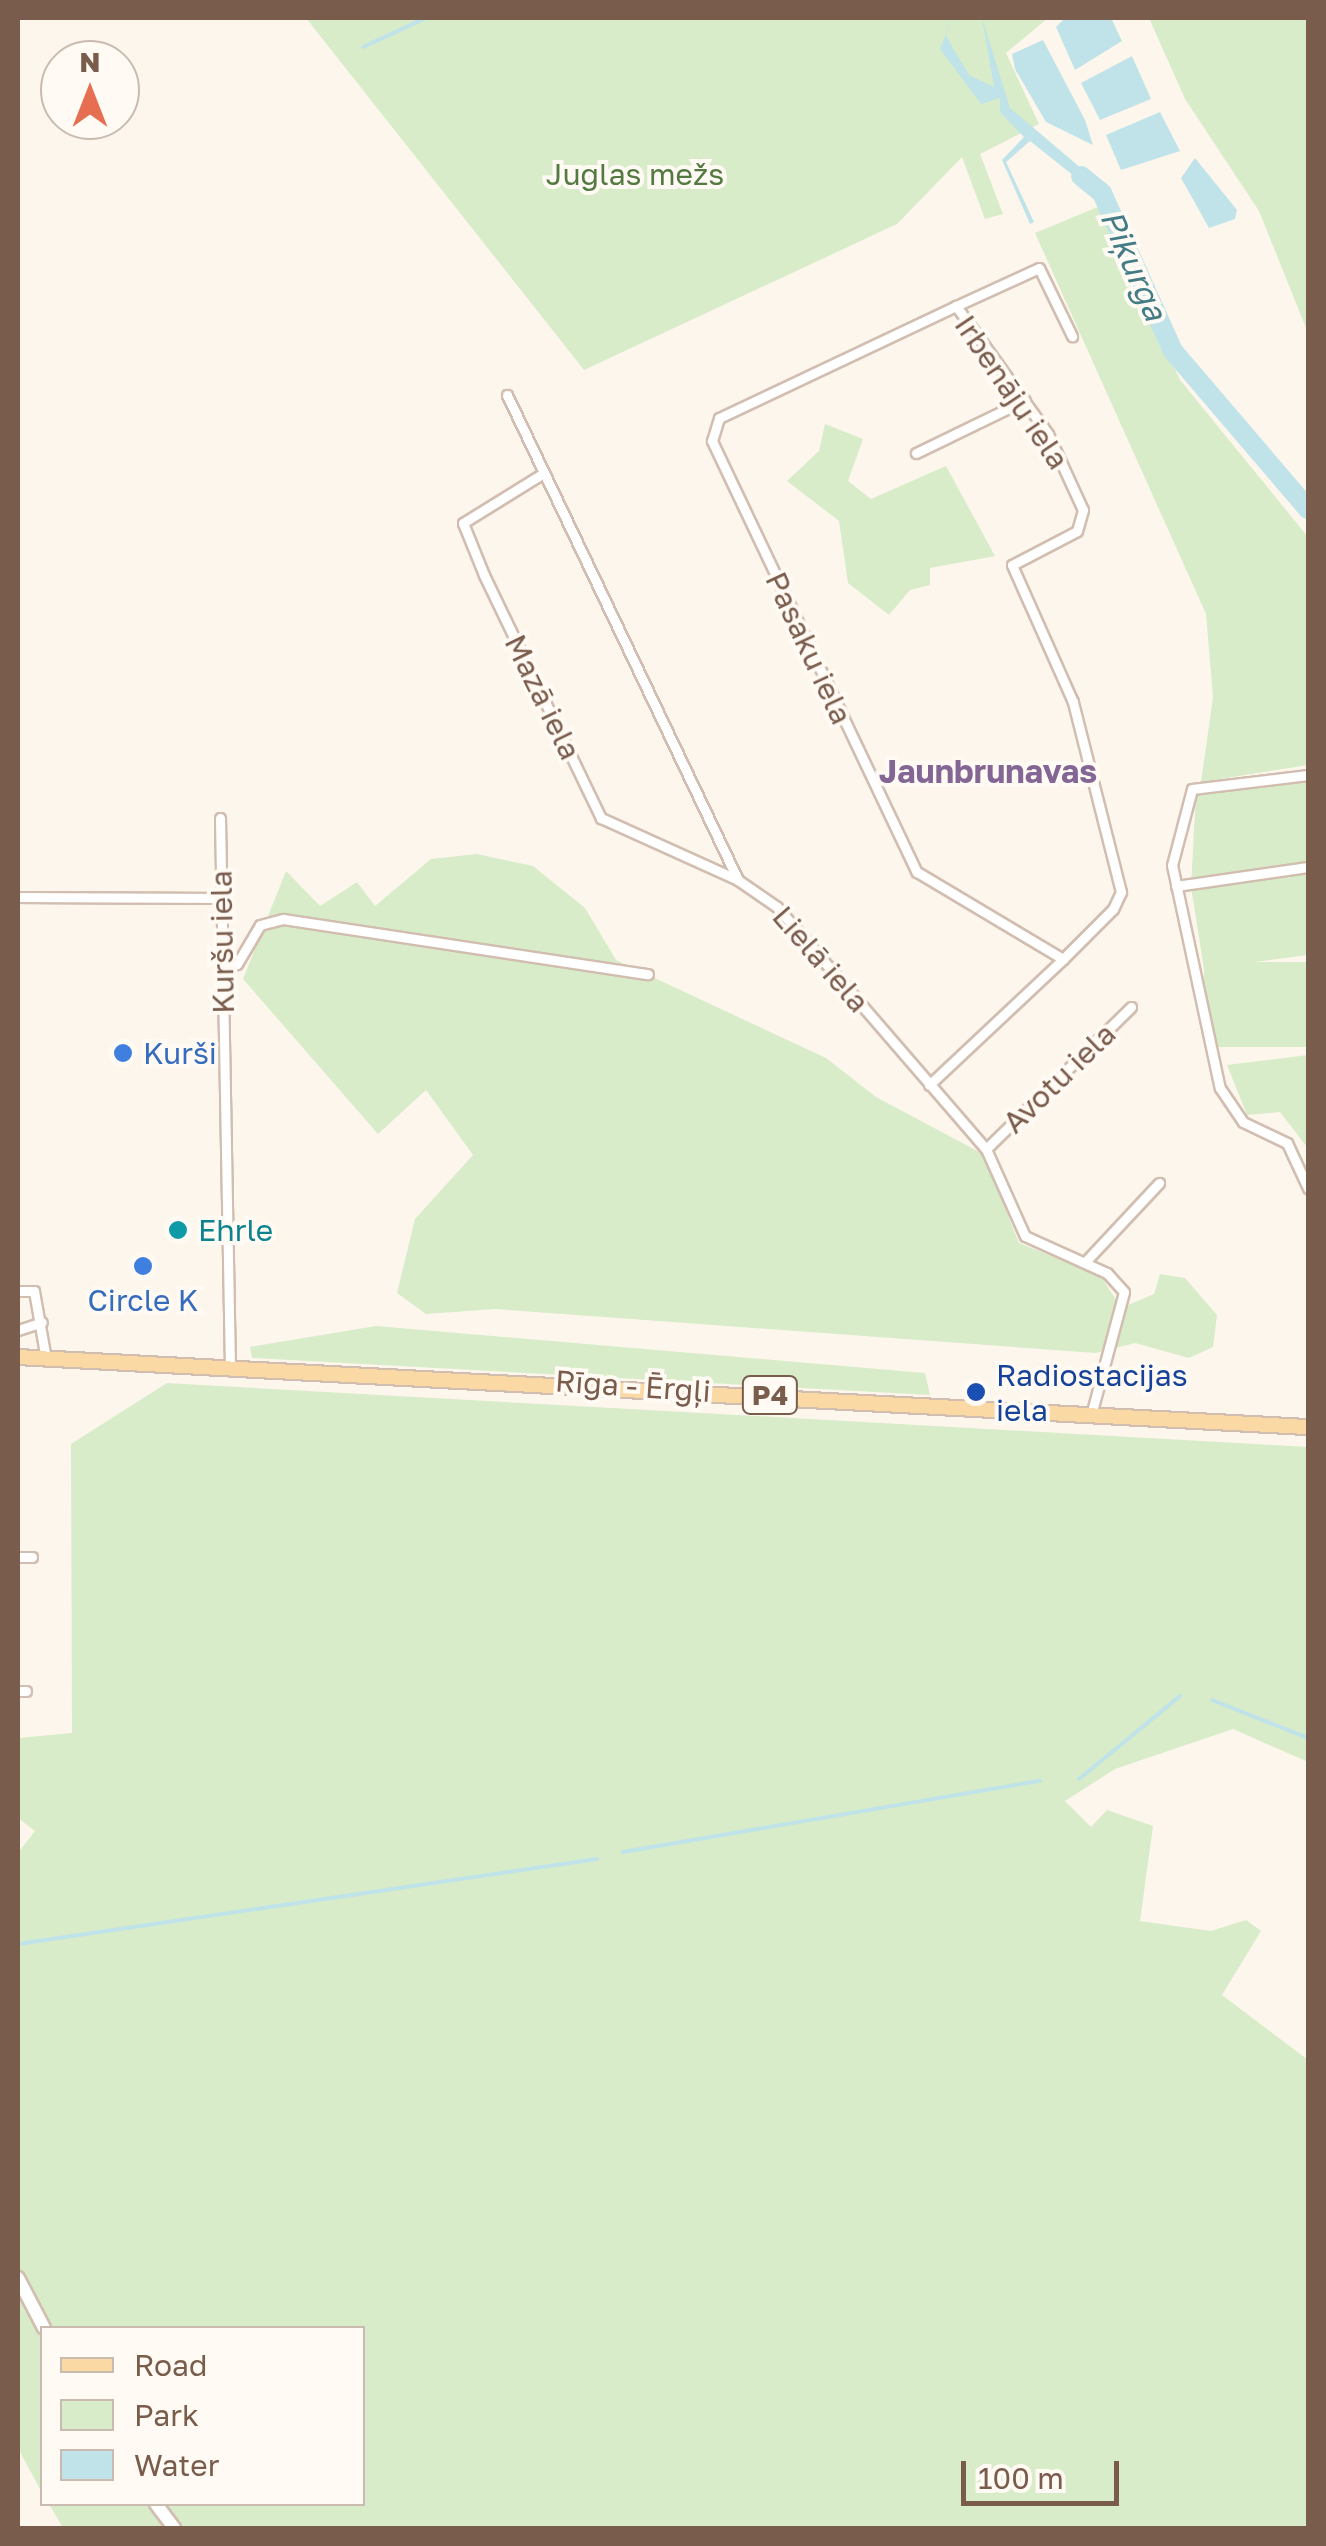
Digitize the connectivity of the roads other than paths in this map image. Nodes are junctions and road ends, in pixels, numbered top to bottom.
1 (956, 306) junction
2 (1072, 336) dead end
3 (506, 395) dead end
4 (1025, 400) junction
5 (711, 429) joint
6 (916, 453) dead end
7 (542, 474) junction
8 (1308, 775) edge
9 (220, 818) dead end
10 (1308, 867) edge
11 (738, 880) junction
12 (1176, 886) junction
13 (18, 896) edge
14 (222, 898) junction
15 (1063, 959) junction
16 (223, 968) junction
17 (648, 974) dead end
18 (1131, 1007) dead end
19 (929, 1085) junction
20 (986, 1149) junction
21 (1308, 1154) edge
22 (1295, 1156) junction
23 (1159, 1184) dead end
24 (1308, 1188) edge
25 (1086, 1261) junction
26 (18, 1291) edge
27 (42, 1322) junction
28 (18, 1330) edge
29 (18, 1357) edge
30 (46, 1358) junction
31 (230, 1367) junction
32 (1091, 1415) junction
33 (1308, 1427) edge
34 (18, 1557) edge
35 (32, 1557) dead end
36 (18, 2278) edge
37 (43, 2326) edge
38 (158, 2506) edge
39 (174, 2528) edge

1 - 2 street
1 - 4 street, Irbenāju iela
1 - 5 street, Irbenāju iela
3 - 7 street, Lielā iela
4 - 6 street
4 - 15 street, Irbenāju iela
5 - 15 street, Pasaku iela
7 - 11 street, Lielā iela
7 - 11 street, Mazā iela
8 - 12 street
9 - 14 street, Kuršu iela
10 - 12 street
11 - 19 street, Lielā iela
12 - 22 street
13 - 14 street
14 - 16 street, Kuršu iela
15 - 19 street, Irbenāju iela
16 - 17 street
16 - 31 street, Kuršu iela
18 - 20 street, Avotu iela
19 - 20 street, Lielā iela
20 - 25 street, Lielā iela
21 - 22 street
22 - 24 street
23 - 25 street
25 - 32 street, Lielā iela
26 - 27 street
27 - 28 street
27 - 30 street
29 - 30 main road, Rīga - Ērgļi / P4
30 - 31 main road, Rīga - Ērgļi / P4
31 - 32 main road, Rīga - Ērgļi / P4
32 - 33 main road, Rīga - Ērgļi / P4
34 - 35 street
36 - 37 main road
38 - 39 main road

